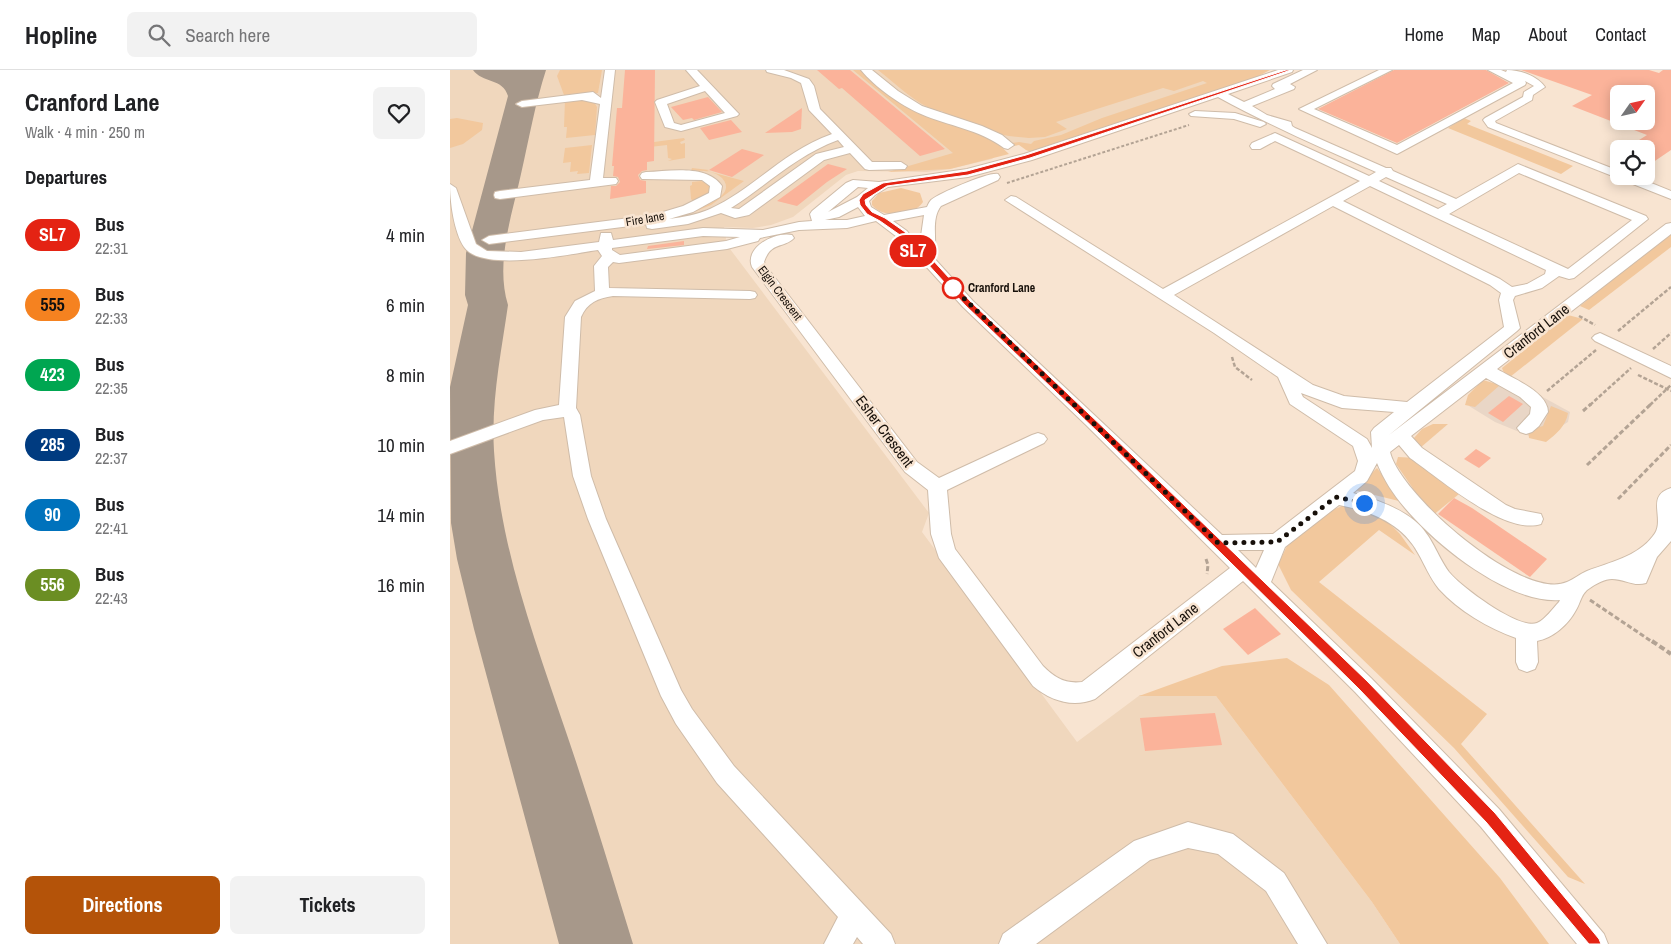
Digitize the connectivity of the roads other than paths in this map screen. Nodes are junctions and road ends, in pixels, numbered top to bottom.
1 (610, 70) edge
2 (691, 70) edge
3 (771, 70) edge
4 (866, 70) edge
5 (1288, 70) edge
6 (1311, 70) edge
7 (1387, 70) edge
8 (1494, 70) edge
9 (1508, 70) edge
10 (707, 87) junction
11 (1221, 94) junction
12 (606, 97) junction
13 (1235, 101) junction
14 (522, 104) dead end
15 (1246, 106) junction
16 (1275, 121) junction
17 (1263, 125) junction
18 (1136, 133) dead end
19 (839, 136) junction
20 (1008, 146) dead end
21 (1256, 146) dead end
22 (1300, 148) junction
23 (852, 149) junction
24 (901, 166) dead end
25 (1387, 171) junction
26 (1610, 171) edge
27 (646, 176) dead end
28 (612, 181) dead end
29 (910, 181) junction
30 (1370, 181) junction
31 (596, 183) junction
32 (1645, 185) edge
33 (879, 186) junction
34 (450, 188) edge
35 (500, 195) dead end
36 (1671, 195) edge
37 (862, 200) junction
38 (1011, 200) dead end
39 (1333, 201) junction
40 (1457, 204) junction
41 (933, 206) junction
42 (722, 208) junction
43 (1439, 214) junction
44 (880, 218) junction
45 (819, 221) junction
46 (847, 224) junction
47 (1671, 227) edge
48 (763, 234) junction
49 (489, 240) dead end
50 (727, 245) joint
51 (607, 251) junction
52 (927, 259) junction
53 (1554, 268) junction
54 (602, 292) junction
55 (1509, 292) junction
56 (750, 295) dead end
57 (1163, 295) junction
58 (811, 335) joint
59 (1600, 338) dead end
60 (1487, 370) junction
61 (1671, 374) edge
62 (1288, 382) junction
63 (1324, 397) joint
64 (1408, 408) junction
65 (567, 410) junction
66 (1526, 428) dead end
67 (1401, 436) junction
68 (1038, 439) dead end
69 (450, 448) edge
70 (1369, 462) junction
71 (937, 487) junction
72 (1671, 495) edge
73 (1336, 497) junction
74 (1534, 518) dead end
75 (1277, 542) junction
76 (1218, 543) junction
77 (1252, 576) junction
78 (1578, 585) junction
79 (1526, 631) junction
80 (1527, 662) dead end
81 (854, 915) junction
82 (838, 944) edge
83 (881, 944) edge
84 (1014, 944) edge
85 (1313, 944) edge
86 (1594, 944) edge

1 - 12 street
2 - 10 street
3 - 19 street
4 - 20 street
5 - 11 street
6 - 13 street
6 - 15 street
7 - 8 street
9 - 26 street
10 - 10 street
11 - 13 street
11 - 29 street
12 - 14 street
12 - 31 street
13 - 15 street
13 - 17 street
15 - 16 street
16 - 17 street
16 - 25 street
17 - 22 street
18 - 41 street
19 - 23 street
19 - 42 street
21 - 22 street
22 - 30 street
23 - 24 street
23 - 42 street
25 - 30 street
25 - 40 street
27 - 49 street, Fire lane
28 - 31 street
29 - 33 street
29 - 41 street
30 - 39 street
30 - 43 street
31 - 35 street
32 - 36 street
33 - 37 street
33 - 45 street
34 - 51 street
37 - 44 street
37 - 45 street
38 - 57 street
39 - 55 street
39 - 57 street
40 - 43 street
40 - 53 street
41 - 44 street
41 - 52 street
42 - 51 street
43 - 53 street
44 - 46 street
44 - 52 street
45 - 46 street
45 - 48 street
46 - 58 street, Elgin Crescent
47 - 60 street, Cranford Lane
48 - 50 street
48 - 51 street
50 - 51 street
51 - 54 street
52 - 76 street
53 - 55 street
54 - 56 street
54 - 65 street
55 - 64 street
57 - 62 street
58 - 71 street, Esher Crescent
59 - 61 street
60 - 66 street
60 - 67 street, Cranford Lane
62 - 63 street
62 - 70 street
63 - 64 street
64 - 70 street
65 - 69 street
65 - 81 street
67 - 70 street, Cranford Lane
67 - 74 street
68 - 71 street
70 - 73 street
70 - 78 street
71 - 77 street, Cranford Lane
72 - 78 street
73 - 75 street
73 - 79 street
75 - 76 street
75 - 77 street, Cranford Lane
76 - 77 street
77 - 86 street
78 - 79 street
79 - 80 street
81 - 82 street
81 - 83 street
84 - 85 street

